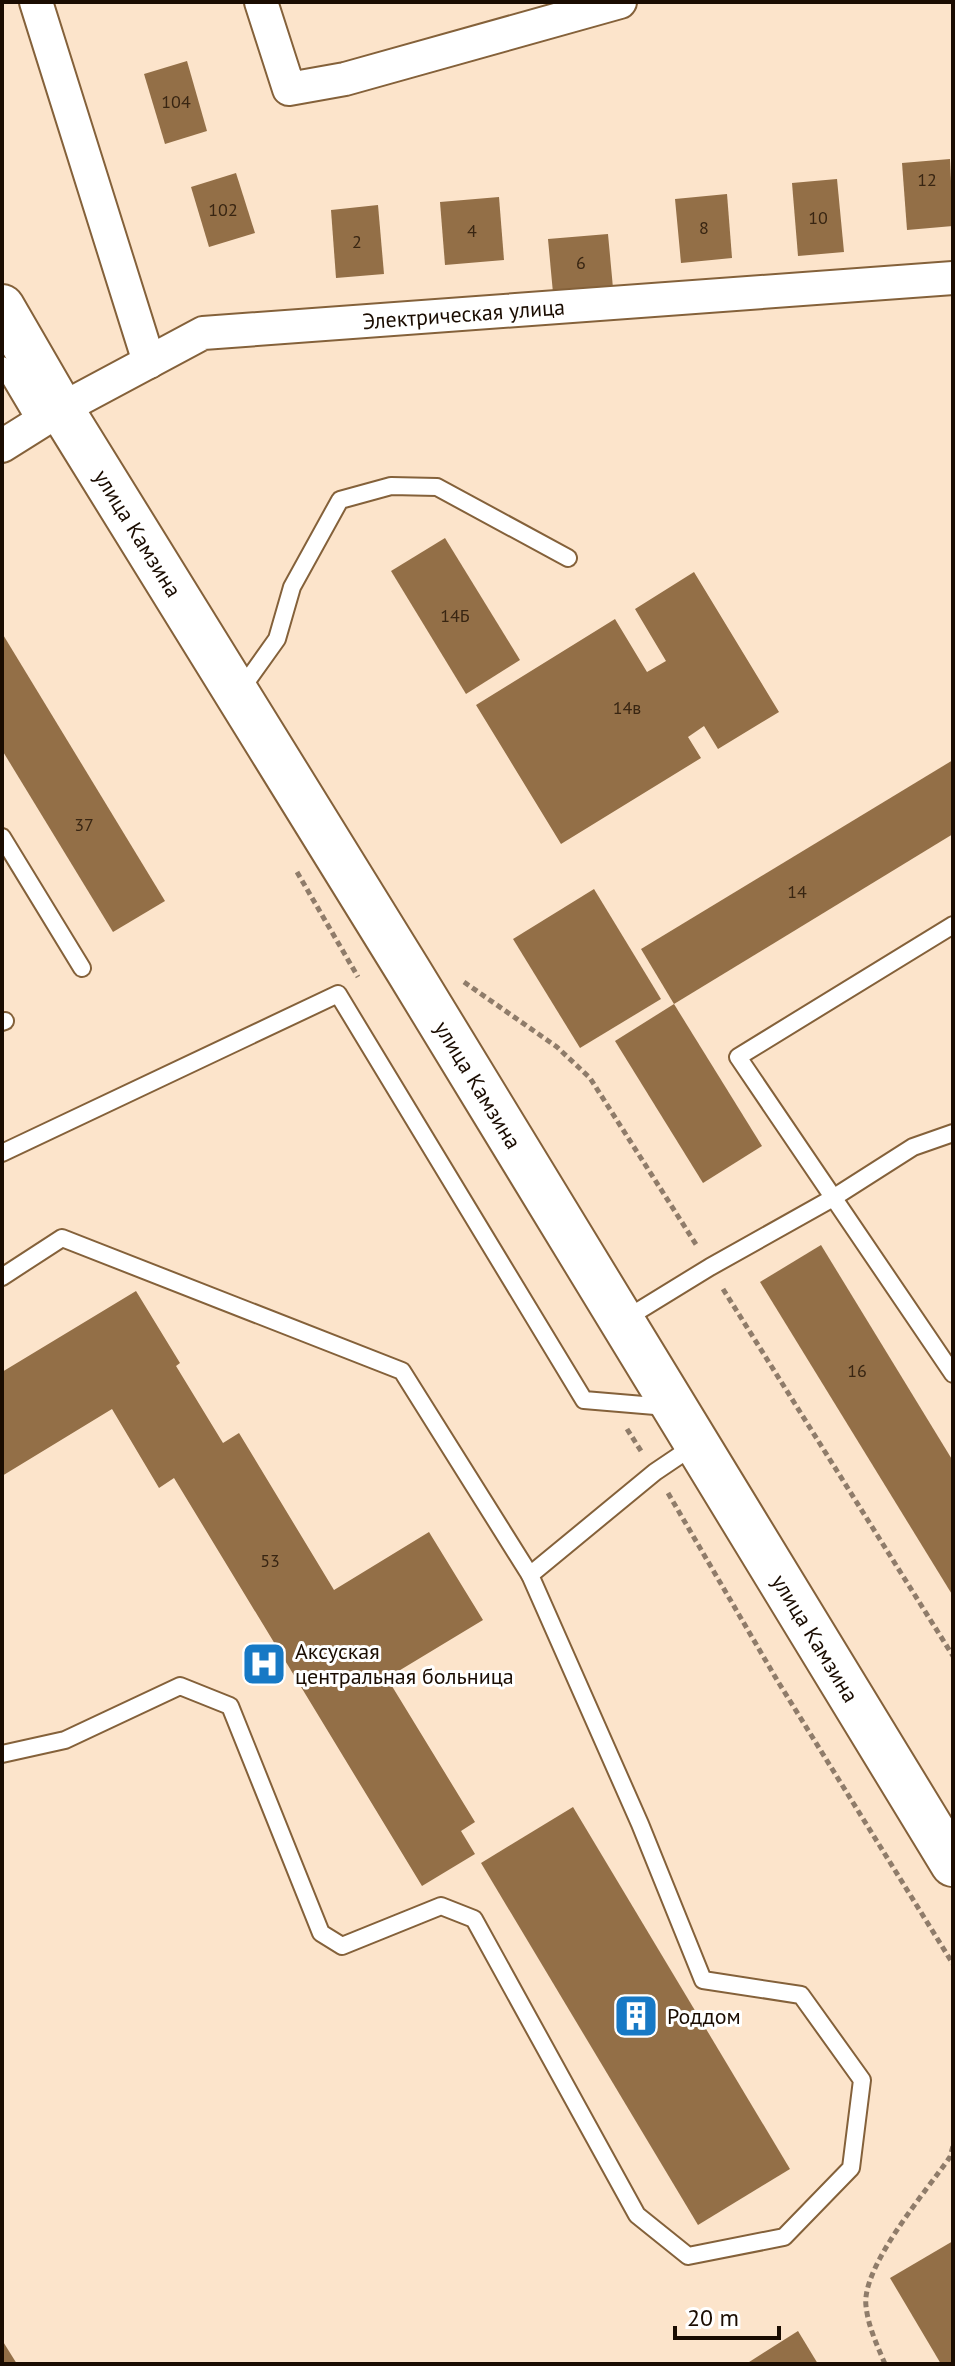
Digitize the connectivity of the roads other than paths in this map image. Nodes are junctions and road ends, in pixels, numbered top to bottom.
1 (36, 2) edge
2 (261, 2) edge
3 (620, 2) edge
4 (953, 278) edge
5 (2, 307) edge
6 (149, 362) junction
7 (2, 365) edge
8 (2, 391) edge
9 (20, 395) junction
10 (49, 417) junction
11 (2, 446) edge
12 (568, 558) dead end
13 (237, 695) junction
14 (2, 837) edge
15 (953, 925) edge
16 (82, 968) dead end
17 (953, 1133) edge
18 (2, 1153) edge
19 (833, 1198) junction
20 (2, 1277) edge
21 (621, 1322) junction
22 (953, 1374) edge
23 (673, 1407) junction
24 (696, 1444) junction
25 (530, 1575) junction
26 (2, 1754) edge
27 (953, 1864) edge

1 - 6 street
2 - 3 street
4 - 6 street, Электрическая улица
5 - 10 street, улица Камзина
6 - 10 street, Электрическая улица
7 - 9 lane
8 - 9 lane
9 - 10 lane
10 - 11 street, Электрическая улица
10 - 13 street, улица Камзина
12 - 13 lane
13 - 21 street, улица Камзина
14 - 16 lane
15 - 19 lane
17 - 19 lane
18 - 23 lane
19 - 21 lane
19 - 22 lane
20 - 25 lane
21 - 23 street, улица Камзина
23 - 24 street, улица Камзина
24 - 25 lane
24 - 27 street, улица Камзина
25 - 26 lane

